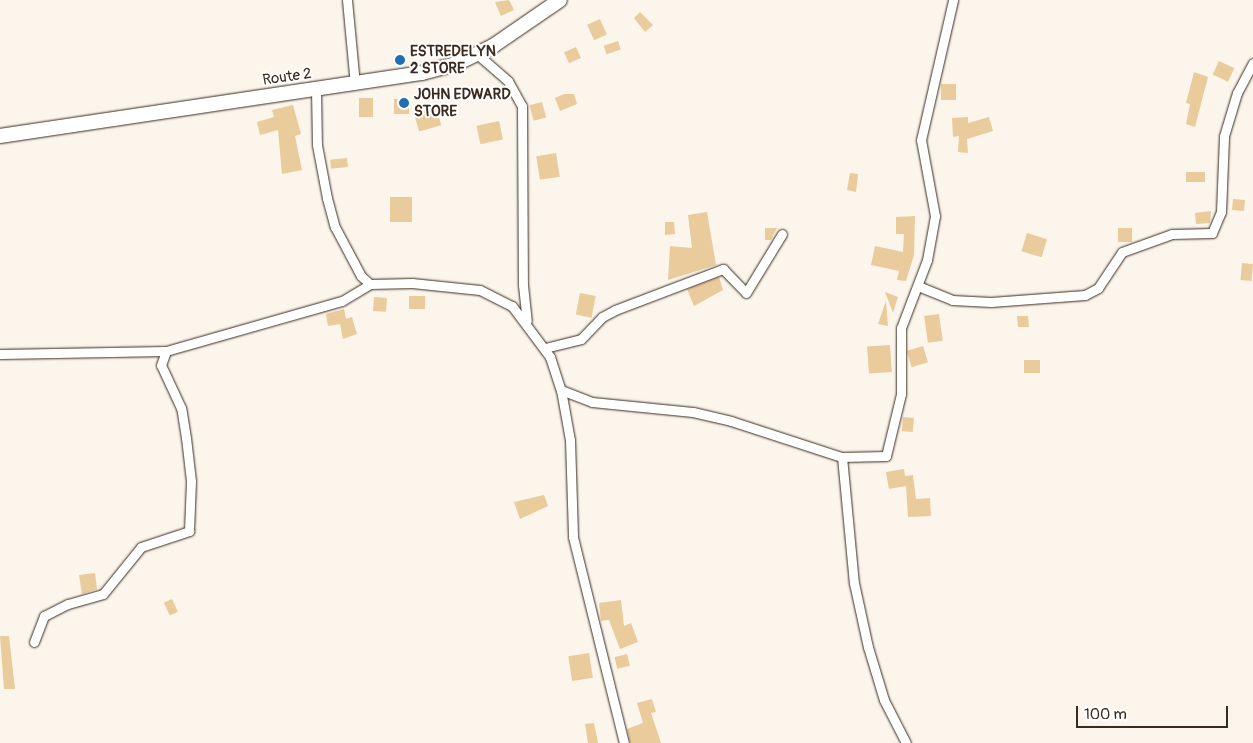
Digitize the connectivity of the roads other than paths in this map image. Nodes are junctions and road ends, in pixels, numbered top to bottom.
1 (347, 0) edge
2 (560, 0) edge
3 (954, 0) edge
4 (477, 54) junction
5 (1253, 63) edge
6 (355, 85) junction
7 (316, 89) junction
8 (0, 136) edge
9 (782, 234) dead end
10 (370, 284) junction
11 (918, 286) junction
12 (527, 322) junction
13 (545, 348) junction
14 (166, 351) junction
15 (0, 354) edge
16 (561, 390) junction
17 (842, 457) junction
18 (34, 642) dead end
19 (624, 743) edge
20 (906, 743) edge

1 - 6 street
2 - 4 highway, Route 2
3 - 11 street
4 - 6 highway, Route 2
4 - 12 street
5 - 11 street
6 - 7 highway, Route 2
7 - 8 highway, Route 2
7 - 10 street
9 - 13 street
10 - 12 street
10 - 14 street
11 - 17 street
12 - 13 street
13 - 16 street
14 - 15 street
14 - 18 street
16 - 17 street
16 - 19 street
17 - 20 street

